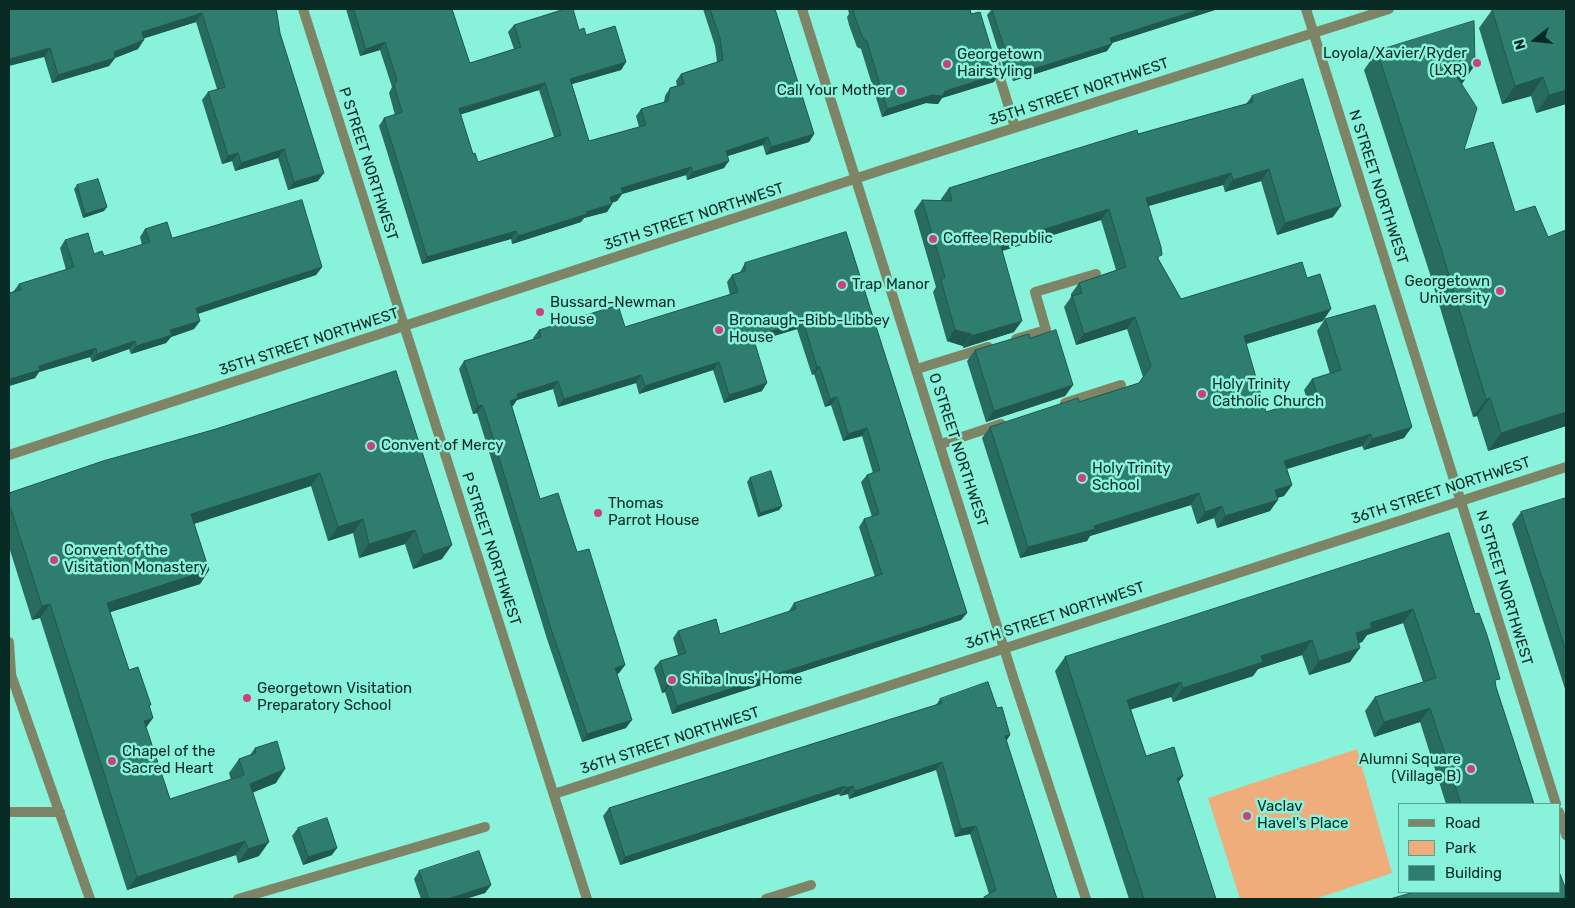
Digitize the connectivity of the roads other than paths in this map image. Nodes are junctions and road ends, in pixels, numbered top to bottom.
1 (303, 9) edge
2 (802, 9) edge
3 (1306, 9) edge
4 (1389, 9) edge
5 (1313, 33) junction
6 (993, 55) edge
7 (1015, 128) junction
8 (856, 178) junction
9 (1096, 274) dead end
10 (405, 327) junction
11 (917, 368) junction
12 (1121, 385) dead end
13 (1056, 406) edge
14 (1010, 421) edge
15 (941, 444) junction
16 (9, 455) edge
17 (1566, 467) edge
18 (1461, 501) junction
19 (9, 642) edge
20 (1005, 648) junction
21 (10, 671) edge
22 (554, 794) junction
23 (1556, 803) edge
24 (9, 812) edge
25 (60, 812) junction
26 (1560, 815) edge
27 (485, 827) dead end
28 (1566, 836) edge
29 (811, 885) dead end
30 (90, 899) edge
31 (238, 899) edge
32 (588, 899) edge
33 (766, 899) edge
34 (1086, 899) edge

1 - 10 street, P STREET NORTHWEST
2 - 8 street, O STREET NORTHWEST
3 - 5 street, N STREET NORTHWEST
4 - 5 street, 35TH STREET NORTHWEST
5 - 7 street, 35TH STREET NORTHWEST
5 - 18 street, N STREET NORTHWEST
6 - 7 street
7 - 8 street, 35TH STREET NORTHWEST
8 - 10 street, 35TH STREET NORTHWEST
8 - 11 street, O STREET NORTHWEST
9 - 11 street
10 - 16 street, 35TH STREET NORTHWEST
10 - 22 street, P STREET NORTHWEST
11 - 15 street, O STREET NORTHWEST
12 - 13 street
14 - 15 street
15 - 20 street, O STREET NORTHWEST
17 - 18 street, 36TH STREET NORTHWEST
18 - 20 street, 36TH STREET NORTHWEST
18 - 23 street, N STREET NORTHWEST
19 - 21 street
20 - 22 street, 36TH STREET NORTHWEST
20 - 34 street, O STREET NORTHWEST
21 - 25 street
22 - 32 street, P STREET NORTHWEST
24 - 25 street
25 - 30 street
26 - 28 street
27 - 31 street
29 - 33 street

